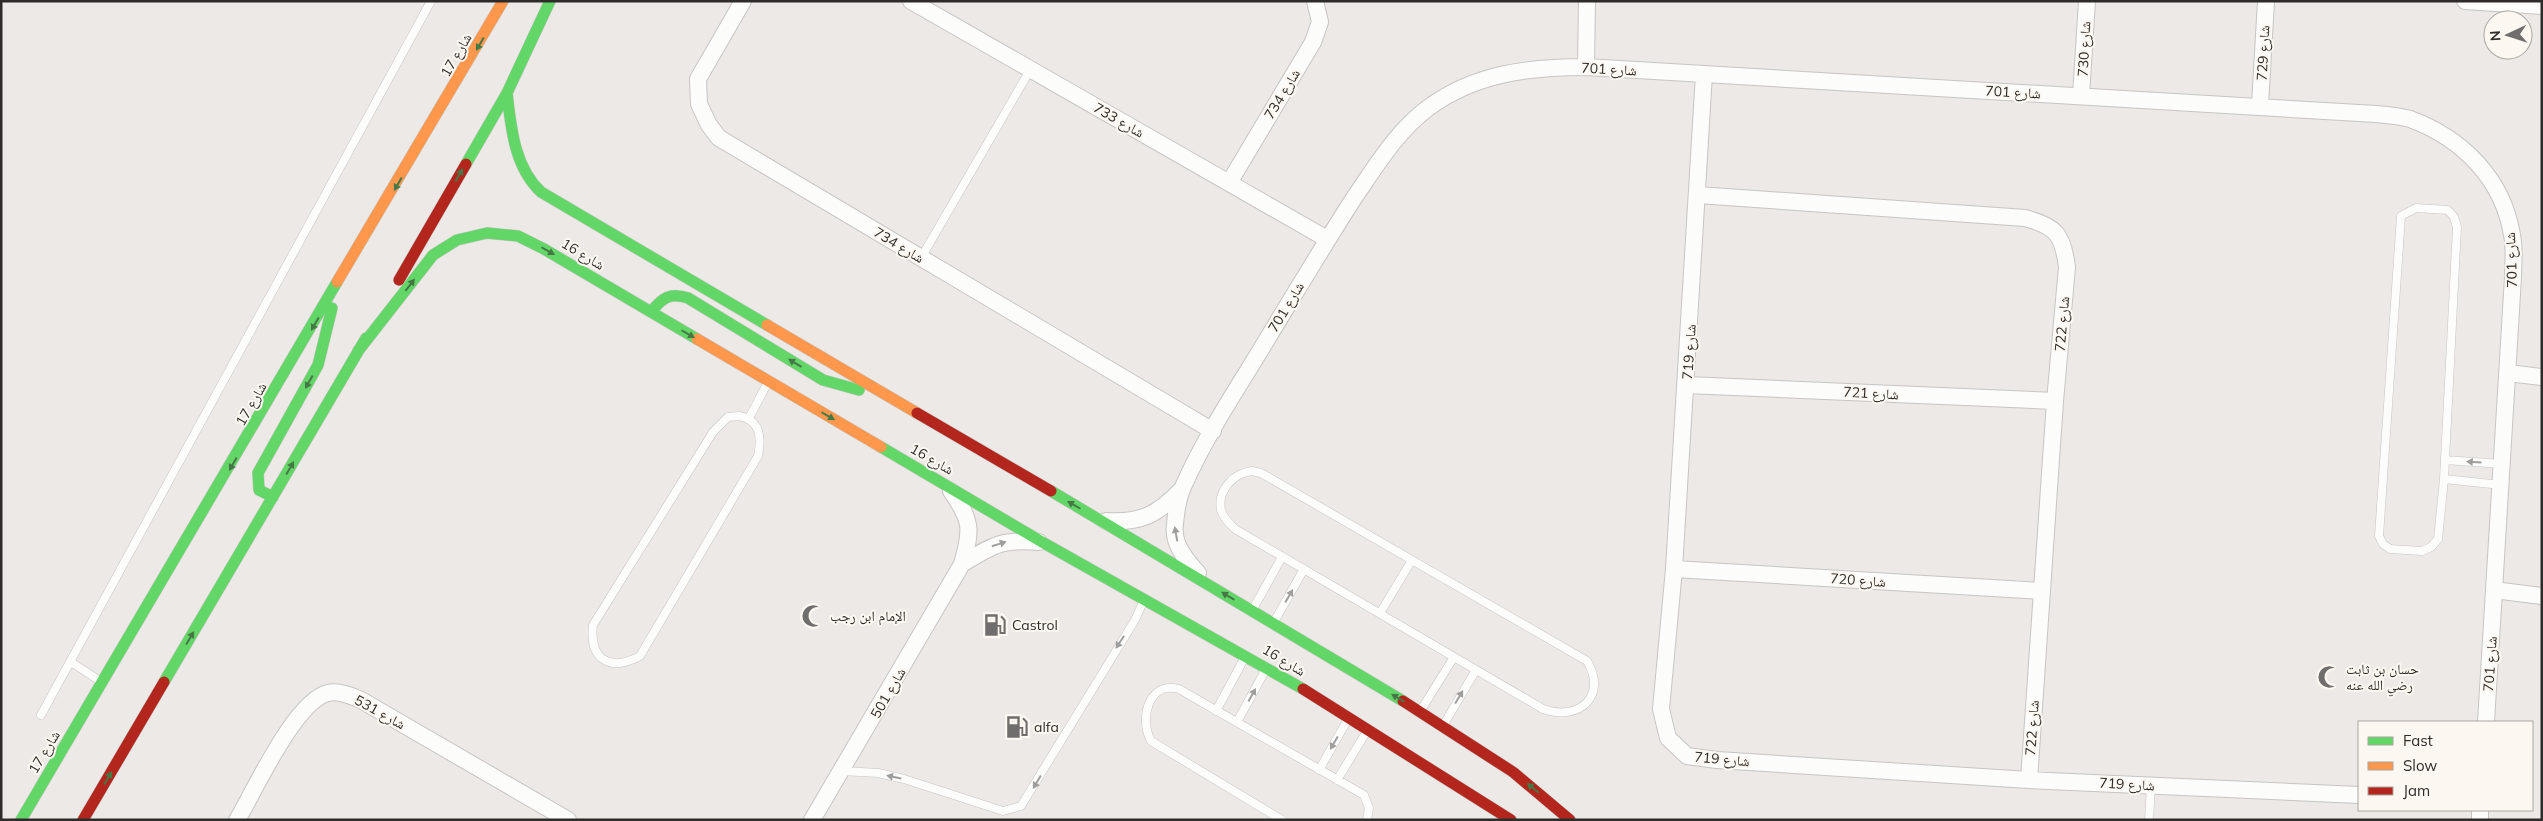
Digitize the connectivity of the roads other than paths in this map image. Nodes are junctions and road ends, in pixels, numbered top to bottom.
1 (431, 1) edge
2 (503, 1) edge
3 (550, 1) edge
4 (743, 1) edge
5 (911, 1) edge
6 (1315, 1) edge
7 (1587, 1) edge
8 (2087, 1) edge
9 (2266, 1) edge
10 (2475, 2) edge
11 (2542, 6) edge
12 (1586, 67) junction
13 (1030, 70) junction
14 (1704, 74) junction
15 (506, 93) junction
16 (2081, 96) junction
17 (2260, 105) junction
18 (1229, 183) junction
19 (1698, 195) junction
20 (1327, 239) junction
21 (920, 258) junction
22 (338, 286) junction
23 (651, 312) junction
24 (358, 351) junction
25 (2508, 373) junction
26 (2542, 377) edge
27 (769, 381) junction
28 (1687, 385) junction
29 (888, 398) junction
30 (2055, 401) junction
31 (749, 418) junction
32 (1212, 431) junction
33 (2445, 460) junction
34 (2502, 464) junction
35 (2444, 479) junction
36 (2501, 485) junction
37 (947, 486) junction
38 (1182, 488) junction
39 (273, 497) junction
40 (1100, 520) junction
41 (1042, 542) junction
42 (1282, 557) junction
43 (1412, 560) junction
44 (962, 564) junction
45 (1674, 569) junction
46 (1304, 570) junction
47 (1213, 587) junction
48 (2494, 590) junction
49 (2041, 592) junction
50 (2542, 596) edge
51 (1144, 600) junction
52 (1252, 611) junction
53 (1380, 613) junction
54 (1273, 624) junction
55 (1246, 656) junction
56 (1454, 657) junction
57 (71, 662) junction
58 (1267, 667) junction
59 (1476, 670) junction
60 (102, 682) junction
61 (1216, 711) junction
62 (1420, 712) junction
63 (41, 715) dead end
64 (1349, 717) junction
65 (2486, 721) edge
66 (1237, 722) junction
67 (1442, 725) junction
68 (1369, 729) junction
69 (1319, 770) junction
70 (842, 771) junction
71 (1337, 780) junction
72 (2029, 780) junction
73 (2151, 785) junction
74 (2358, 795) edge
75 (21, 820) edge
76 (83, 820) edge
77 (237, 820) edge
78 (568, 820) edge
79 (812, 820) edge
80 (1282, 820) edge
81 (1367, 820) edge
82 (1511, 820) edge
83 (1570, 820) edge
84 (2150, 820) edge

1 - 57 lane
2 -> 22 street, شارع 17
3 - 15 street
4 - 21 street, شارع 734
5 - 13 street, شارع 733
6 - 18 street, شارع 734
7 - 12 street
8 - 16 street, شارع 730
9 - 17 street, شارع 729
10 - 11 street
12 - 14 street, شارع 701
12 - 20 street, شارع 701
13 - 18 street, شارع 733
13 - 21 lane
14 - 16 street, شارع 701
14 - 19 street, شارع 719
24 -> 15 street
15 - 29 street, شارع 16
16 - 17 street, شارع 701
17 - 25 street, شارع 701
18 - 20 street, شارع 733
19 - 28 street, شارع 719
19 - 30 street, شارع 722
20 - 32 street, شارع 701
21 - 32 street, شارع 734
22 -> 39 street
22 -> 60 street, شارع 17
24 -> 23 street, شارع 16
23 -> 27 street, شارع 16
29 -> 23 street
39 -> 24 street
25 - 26 street
25 - 34 street, شارع 701
27 - 31 lane
27 -> 37 street, شارع 16
28 - 30 street, شارع 721
28 - 45 street, شارع 719
40 -> 29 street, شارع 16
30 - 49 street, شارع 722
31 - 31 lane
32 - 38 street, شارع 701
34 -> 33 lane
33 - 35 lane
33 - 35 lane
34 - 36 street, شارع 701
35 - 36 lane
36 - 48 street, شارع 701
37 - 41 street, شارع 16
37 - 44 street, شارع 501
38 - 40 street, شارع 701
47 -> 38 street, شارع 701
76 -> 39 street
40 - 47 street, شارع 16
44 -> 41 street, شارع 501
41 - 51 street, شارع 16
42 - 43 lane
42 - 46 lane
42 - 52 lane
43 - 53 lane
43 - 59 lane
44 - 70 street, شارع 501
45 - 49 street, شارع 720
45 - 72 street, شارع 719
46 - 53 lane
54 -> 46 lane
52 -> 47 street, شارع 16
48 - 50 street
48 - 65 street, شارع 701
49 - 72 street, شارع 722
51 - 55 street, شارع 16
51 -> 70 lane
52 - 54 street, شارع 16
53 - 56 lane
62 -> 54 street, شارع 16
55 - 58 street, شارع 16
55 - 61 lane
56 - 59 lane
56 - 62 lane
57 - 60 lane
57 - 63 lane
58 - 64 street, شارع 16
66 -> 58 lane
67 -> 59 lane
60 - 75 street, شارع 17
61 - 66 lane
61 - 80 lane
62 - 67 street, شارع 16
64 - 68 street, شارع 16
64 -> 69 lane
66 - 69 lane
83 -> 67 street, شارع 16
68 - 71 lane
68 - 82 street, شارع 16
69 - 71 lane
70 - 79 street, شارع 501
71 - 81 lane
72 - 73 street, شارع 719
73 - 74 street, شارع 719
73 - 84 lane
77 - 78 street, شارع 531

